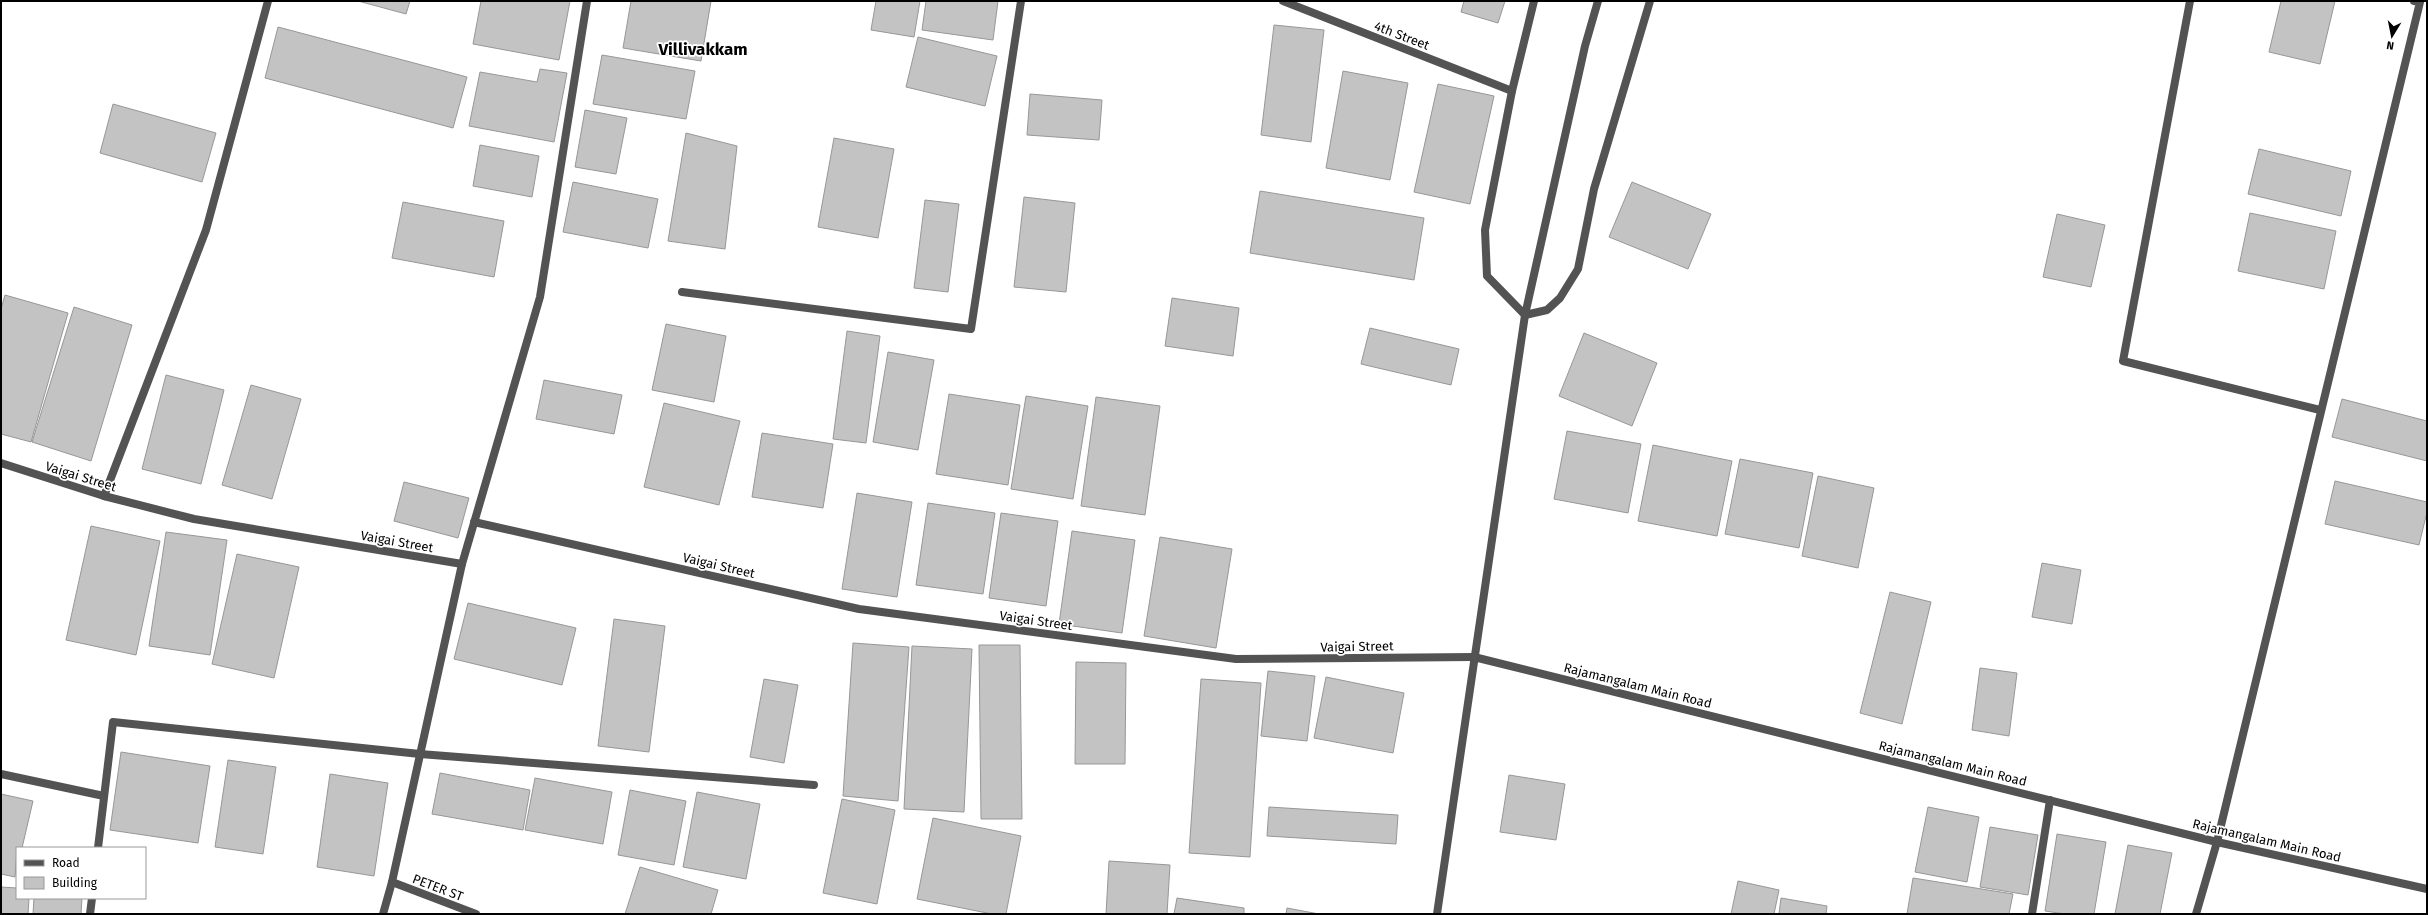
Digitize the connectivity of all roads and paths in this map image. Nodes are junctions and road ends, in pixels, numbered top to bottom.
1 (268, 1) edge
2 (587, 1) edge
3 (1022, 1) edge
4 (1283, 1) edge
5 (1534, 1) edge
6 (1598, 1) edge
7 (1650, 1) edge
8 (2190, 1) edge
9 (2414, 1) edge
10 (1512, 91) junction
11 (682, 292) dead end
12 (1525, 315) junction
13 (2320, 410) junction
14 (1, 463) edge
15 (104, 496) junction
16 (474, 522) junction
17 (462, 564) junction
18 (1474, 657) junction
19 (420, 754) junction
20 (1, 774) edge
21 (814, 785) dead end
22 (104, 796) junction
23 (2050, 800) junction
24 (2217, 842) junction
25 (98, 847) edge
26 (392, 882) junction
27 (2427, 889) edge
28 (92, 899) edge
29 (90, 914) edge
30 (382, 914) edge
31 (476, 914) edge
32 (1436, 914) edge
33 (2032, 914) edge
34 (2196, 914) edge

1 - 15 street
2 - 16 street
3 - 11 street
4 - 10 street, 4th Street
5 - 10 street
6 - 12 street
7 - 12 street
8 - 13 street
9 - 13 street
10 - 12 street
12 - 18 street
13 - 24 street
14 - 15 street, Vaigai Street
15 - 17 street, Vaigai Street
16 - 17 street
16 - 18 street, Vaigai Street
17 - 19 street
18 - 23 street, Rajamangalam Main Road
18 - 32 street
19 - 21 street
19 - 22 street
19 - 26 street
20 - 22 street
22 - 25 street
23 - 24 street, Rajamangalam Main Road
23 - 33 street
24 - 27 street, Rajamangalam Main Road
24 - 34 street
26 - 30 street
26 - 31 street, PETER ST
28 - 29 street

